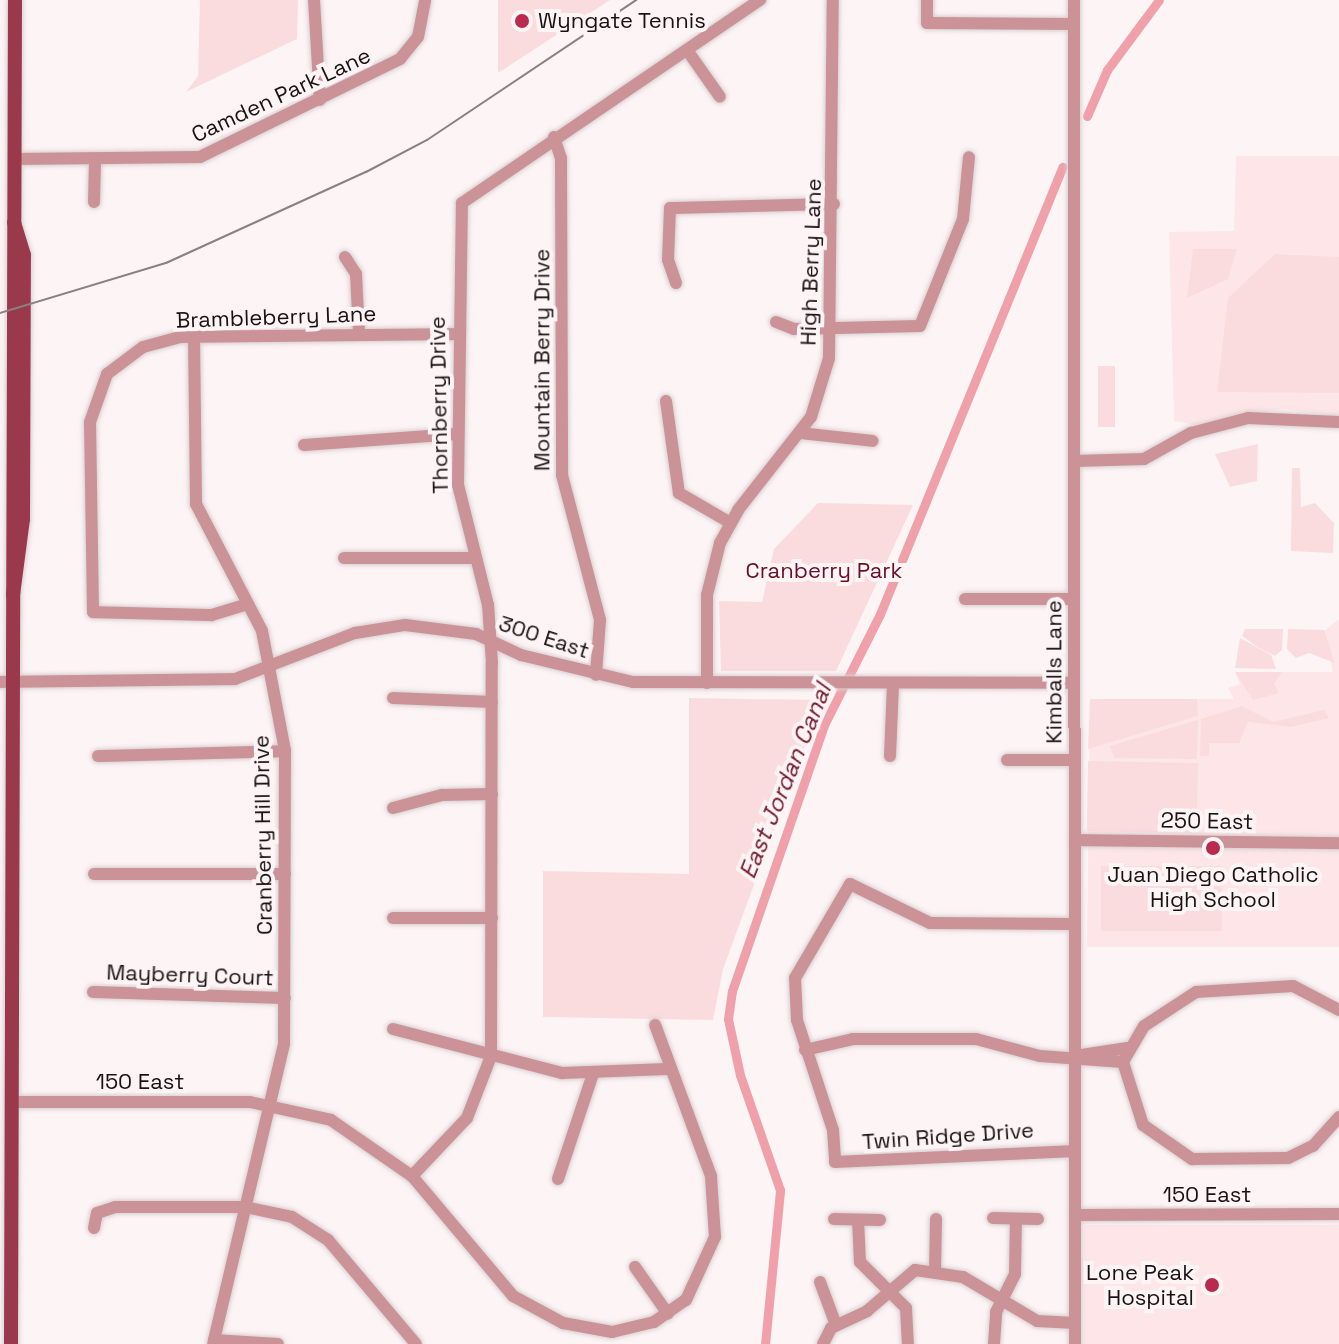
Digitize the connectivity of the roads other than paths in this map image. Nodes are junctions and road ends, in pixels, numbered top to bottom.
1 (15, 0) edge
2 (314, 0) edge
3 (425, 0) edge
4 (760, 0) edge
5 (833, 0) edge
6 (927, 0) edge
7 (1074, 0) edge
8 (1074, 24) junction
9 (687, 50) junction
10 (720, 97) dead end
11 (320, 100) junction
12 (554, 137) junction
13 (969, 157) dead end
14 (14, 159) junction
15 (95, 160) junction
16 (94, 202) dead end
17 (834, 204) junction
18 (7, 223) edge
19 (345, 257) dead end
20 (676, 283) dead end
21 (776, 322) dead end
22 (833, 330) junction
23 (359, 334) junction
24 (458, 334) junction
25 (194, 336) junction
26 (666, 401) dead end
27 (1339, 422) edge
28 (801, 433) junction
29 (457, 434) junction
30 (873, 441) dead end
31 (304, 445) dead end
32 (1074, 461) junction
33 (729, 522) junction
34 (344, 558) dead end
35 (475, 558) junction
36 (965, 599) dead end
37 (1074, 599) junction
38 (248, 604) junction
39 (491, 641) junction
40 (270, 671) junction
41 (596, 675) junction
42 (6, 682) edge
43 (707, 683) junction
44 (1074, 683) junction
45 (893, 684) junction
46 (393, 698) dead end
47 (492, 702) junction
48 (285, 751) junction
49 (98, 756) dead end
50 (890, 756) dead end
51 (1007, 760) dead end
52 (1074, 760) junction
53 (492, 794) junction
54 (393, 808) dead end
55 (1075, 840) junction
56 (1339, 843) edge
57 (94, 874) dead end
58 (285, 874) junction
59 (393, 918) dead end
60 (492, 918) junction
61 (1075, 924) junction
62 (93, 992) dead end
63 (285, 998) junction
64 (1339, 1010) edge
65 (655, 1025) dead end
66 (393, 1029) dead end
67 (805, 1050) junction
68 (1125, 1055) junction
69 (491, 1056) junction
70 (1075, 1056) junction
71 (667, 1069) junction
72 (593, 1074) junction
73 (8, 1093) edge
74 (269, 1104) junction
75 (1339, 1117) edge
76 (1075, 1151) junction
77 (412, 1176) junction
78 (558, 1179) dead end
79 (245, 1207) junction
80 (1339, 1214) edge
81 (1075, 1215) junction
82 (993, 1218) dead end
83 (834, 1219) dead end
84 (936, 1219) dead end
85 (1016, 1219) junction
86 (1038, 1219) dead end
87 (858, 1220) junction
88 (880, 1220) dead end
89 (94, 1228) dead end
90 (635, 1267) dead end
91 (935, 1272) junction
92 (820, 1282) dead end
93 (887, 1290) junction
94 (1001, 1300) junction
95 (668, 1314) junction
96 (1075, 1323) junction
97 (828, 1334) edge
98 (600, 1338) edge
99 (214, 1342) edge
100 (11, 1344) edge
101 (278, 1344) edge
102 (416, 1344) edge
103 (908, 1344) edge
104 (994, 1344) edge
105 (1075, 1344) edge

1 - 14 main road
2 - 11 street
3 - 11 street, Camden Park Lane
4 - 9 street, Thornberry Drive
5 - 17 street, High Berry Lane
6 - 8 street
7 - 8 street, Kimballs Lane
8 - 32 street, Kimballs Lane
9 - 10 street
9 - 12 street, Thornberry Drive
11 - 15 street, Camden Park Lane
12 - 24 street, Thornberry Drive
12 - 41 street, Mountain Berry Drive
13 - 22 street
14 - 15 street, Camden Park Lane
14 - 18 main road
15 - 16 street
17 - 20 street
17 - 22 street, High Berry Lane
18 - 42 main road
19 - 23 street
21 - 22 street
22 - 28 street, High Berry Lane
23 - 24 street, Brambleberry Lane
23 - 25 street, Brambleberry Lane
24 - 29 street, Thornberry Drive
25 - 38 street, Cranberry Hill Drive
25 - 38 street, Brambleberry Lane
26 - 33 street
27 - 32 street
28 - 30 street
28 - 33 street, High Berry Lane
29 - 31 street
29 - 35 street, Thornberry Drive
32 - 37 street, Kimballs Lane
33 - 43 street, High Berry Lane
34 - 35 street
35 - 39 street, Thornberry Drive
36 - 37 street
37 - 44 street, Kimballs Lane
38 - 40 street, Cranberry Hill Drive
39 - 40 street, 300 East
39 - 41 street, 300 East
39 - 47 street, Thornberry Drive
40 - 42 street, 300 East
40 - 48 street, Cranberry Hill Drive
41 - 43 street, 300 East
42 - 73 main road
43 - 45 street, 300 East
44 - 45 street, 300 East
44 - 52 street, Kimballs Lane
45 - 50 street
46 - 47 street
47 - 53 street, Thornberry Drive
48 - 49 street
48 - 58 street, Cranberry Hill Drive
51 - 52 street
52 - 55 street, Kimballs Lane
53 - 54 street
53 - 60 street, Thornberry Drive
55 - 56 street, 250 East
55 - 61 street, Kimballs Lane
57 - 58 street
58 - 63 street, Cranberry Hill Drive
59 - 60 street
60 - 69 street, Thornberry Drive
61 - 67 street, Twin Ridge Drive
61 - 70 street, Kimballs Lane
62 - 63 street, Mayberry Court
63 - 74 street, Cranberry Hill Drive
64 - 68 street
65 - 71 street
66 - 69 street
67 - 70 street
67 - 76 street, Twin Ridge Drive
68 - 70 street
68 - 75 street
69 - 72 street
69 - 77 street, Thornberry Drive
70 - 76 street, Kimballs Lane
71 - 72 street
71 - 95 street
72 - 78 street
73 - 74 street, 150 East
73 - 100 main road
74 - 77 street, 150 East
74 - 79 street, Cranberry Hill Drive
76 - 81 street, Kimballs Lane
77 - 98 street, 150 East
79 - 89 street
79 - 99 street, Cranberry Hill Drive
79 - 102 street
80 - 81 street, 150 East
81 - 96 street, Kimballs Lane
82 - 85 street
83 - 87 street
84 - 91 street
85 - 86 street
85 - 94 street
87 - 88 street
87 - 93 street
90 - 95 street
91 - 93 street
91 - 94 street
92 - 97 street
93 - 97 street
93 - 103 street
94 - 96 street
94 - 104 street
95 - 98 street
96 - 105 street, Kimballs Lane
99 - 101 street

